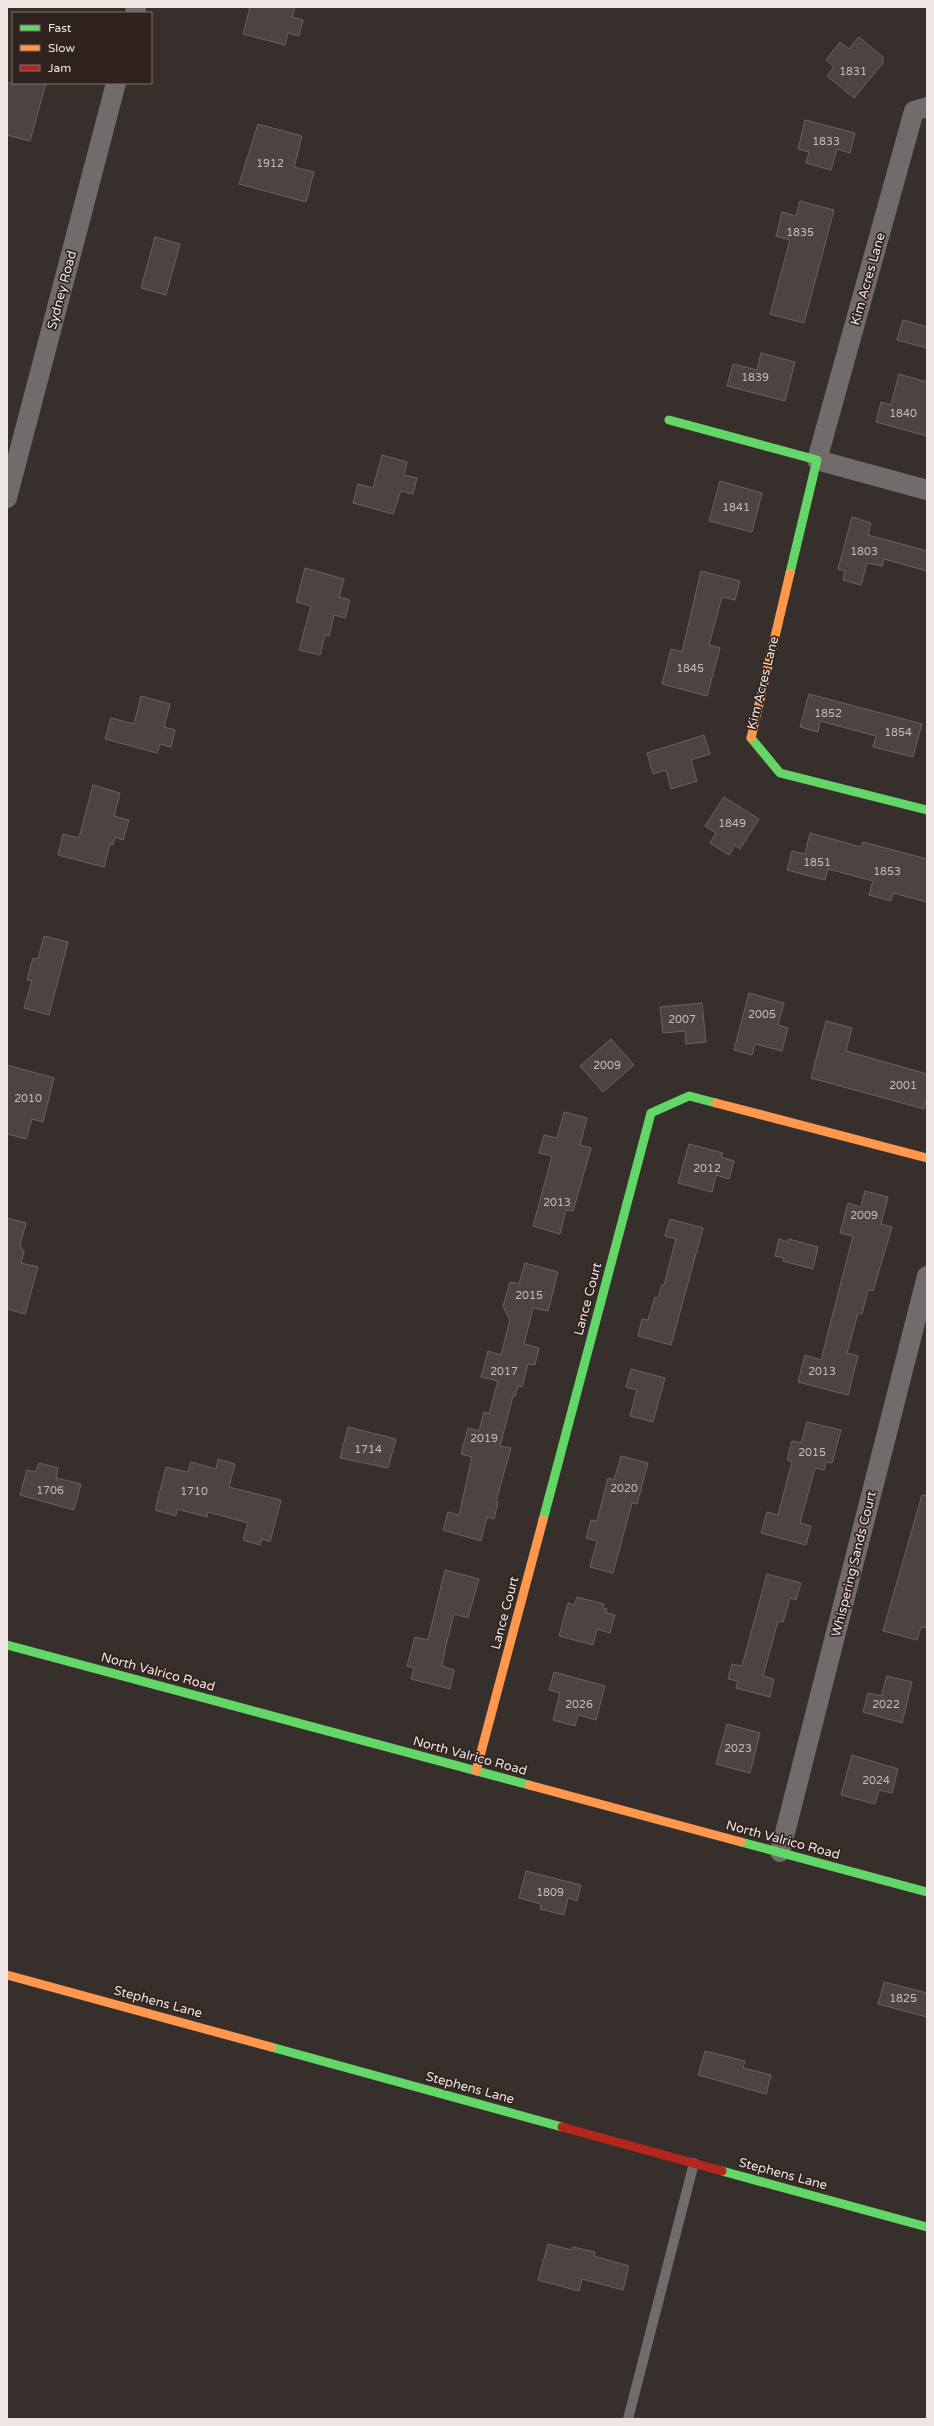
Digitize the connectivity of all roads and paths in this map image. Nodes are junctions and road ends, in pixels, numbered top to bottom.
1 (116, 84) edge
2 (927, 107) edge
3 (669, 420) dead end
4 (817, 460) junction
5 (927, 490) edge
6 (7, 498) edge
7 (927, 810) edge
8 (927, 1158) edge
9 (927, 1276) edge
10 (7, 1645) edge
11 (476, 1771) junction
12 (780, 1852) junction
13 (927, 1892) edge
14 (7, 1974) edge
15 (694, 2163) junction
16 (927, 2227) edge
17 (628, 2419) edge

1 - 6 street, Sydney Road
2 - 4 street, Kim Acres Lane
3 - 4 street
4 - 5 street
4 - 7 street, Kim Acres Lane
8 - 11 street, Lance Court
9 - 12 street, Whispering Sands Court
10 - 11 street, North Valrico Road
11 - 12 street, North Valrico Road
12 - 13 street, North Valrico Road
14 - 15 street, Stephens Lane
15 - 16 street, Stephens Lane
15 - 17 lane

